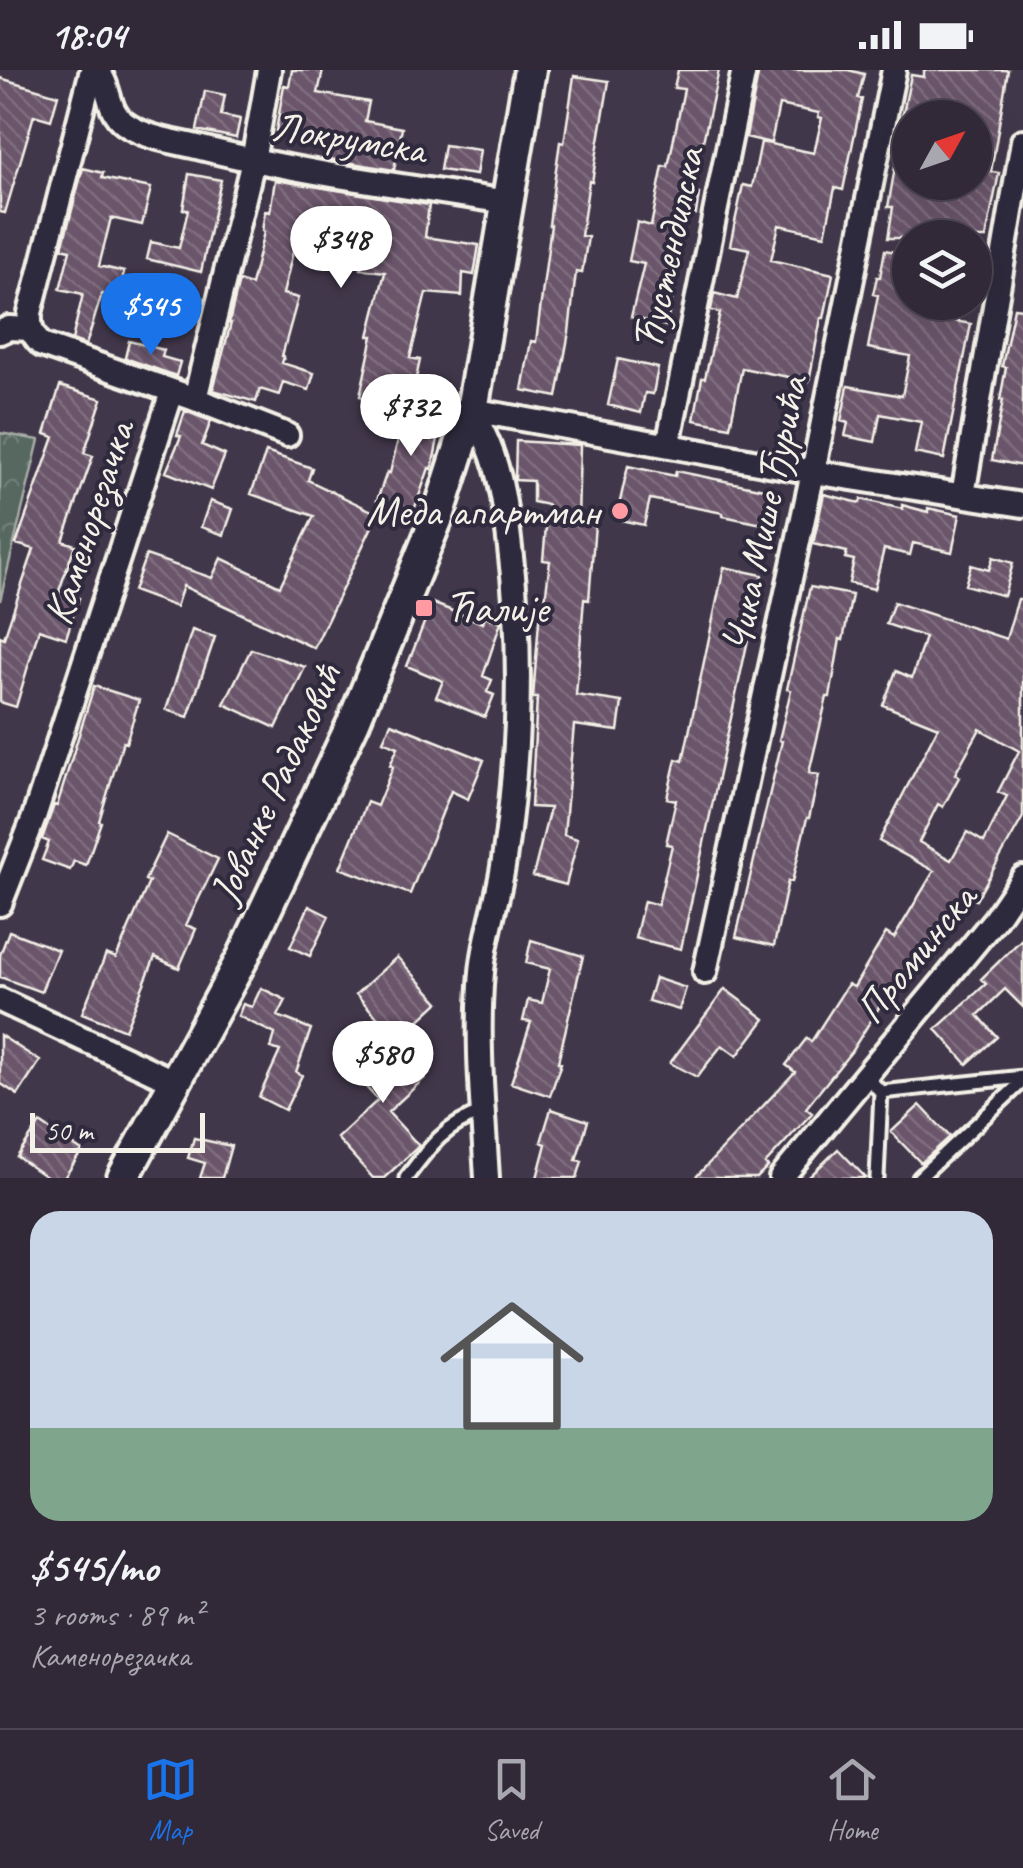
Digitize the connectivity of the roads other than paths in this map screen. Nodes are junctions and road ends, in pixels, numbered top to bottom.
1 (94, 70) edge
2 (269, 70) edge
3 (530, 70) edge
4 (744, 70) edge
5 (894, 70) edge
6 (1023, 140) edge
7 (253, 161) junction
8 (508, 202) junction
9 (10, 326) edge
10 (172, 392) junction
11 (195, 400) junction
12 (472, 410) junction
13 (287, 435) dead end
14 (668, 445) junction
15 (813, 472) junction
16 (964, 495) junction
17 (1023, 504) edge
18 (1023, 878) edge
19 (0, 904) edge
20 (704, 972) dead end
21 (0, 1000) edge
22 (1023, 1079) edge
23 (175, 1082) junction
24 (873, 1084) junction
25 (483, 1112) junction
26 (123, 1178) edge
27 (406, 1178) edge
28 (488, 1178) edge
29 (780, 1178) edge
30 (877, 1178) edge
31 (919, 1178) edge

1 - 7 street, Локрумска
1 - 9 street
2 - 7 street, Каменорезачка
3 - 8 main road, Јованке Радаковић
4 - 14 street, Ћустендилска
5 - 15 street, Чика Мише Ђурића
6 - 16 street
7 - 8 street, Локрумска
7 - 11 street, Каменорезачка
8 - 12 main road, Јованке Радаковић
9 - 10 street
10 - 11 street
10 - 19 street, Каменорезачка
11 - 13 street
12 - 14 street
12 - 23 main road, Јованке Радаковић
12 - 25 street
14 - 15 street
15 - 16 street
15 - 20 street, Чика Мише Ђурића
16 - 17 street
18 - 24 street, Проминска
21 - 23 street
22 - 24 lane, Проминска
22 - 31 lane, Проминска
23 - 26 main road, Јованке Радаковић
24 - 29 street, Проминска
24 - 30 lane, Проминска
25 - 27 lane
25 - 28 street

